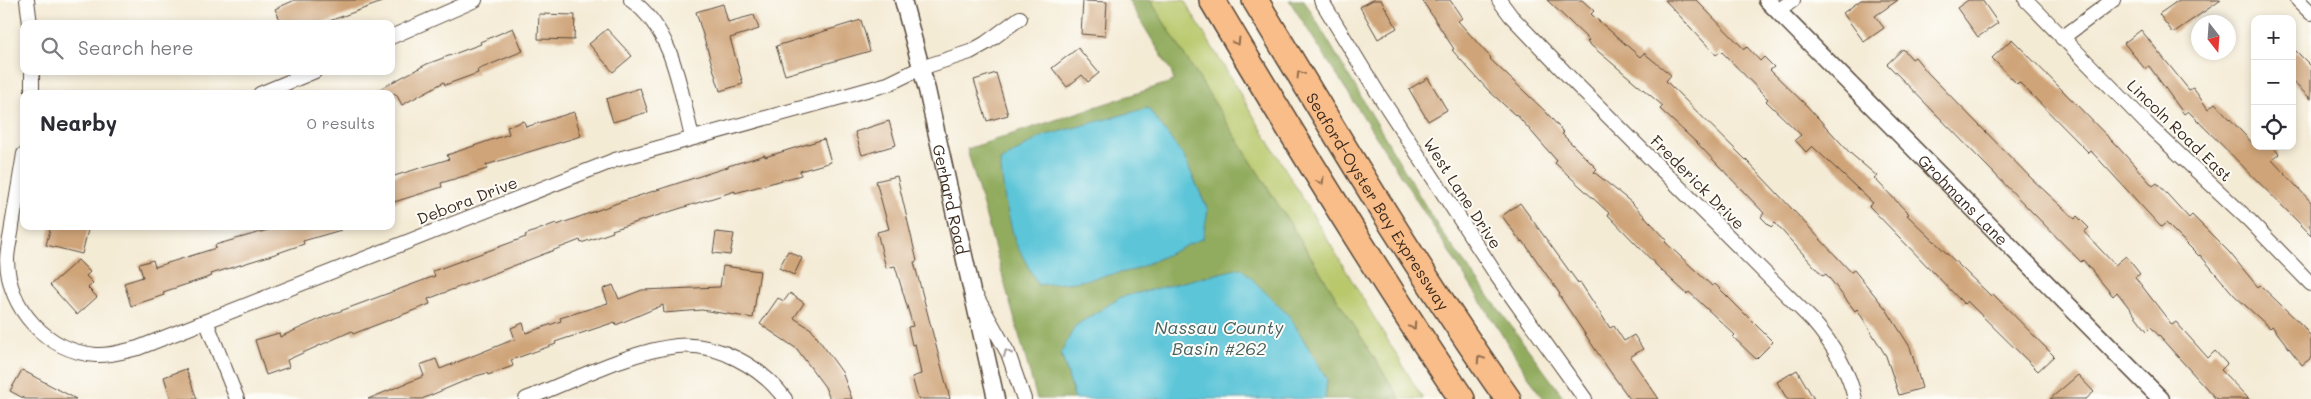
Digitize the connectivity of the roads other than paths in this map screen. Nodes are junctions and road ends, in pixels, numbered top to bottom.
1 (27, 0) edge
2 (476, 0) edge
3 (631, 0) edge
4 (903, 0) edge
5 (1212, 0) edge
6 (1255, 0) edge
7 (1321, 0) edge
8 (1499, 0) edge
9 (1793, 0) edge
10 (2026, 0) edge
11 (2113, 0) edge
12 (2298, 0) edge
13 (1772, 5) edge
14 (2311, 14) edge
15 (1020, 18) dead end
16 (30, 20) edge
17 (395, 35) edge
18 (2062, 38) junction
19 (921, 68) junction
20 (32, 75) edge
21 (305, 75) edge
22 (32, 90) edge
23 (270, 90) edge
24 (692, 137) junction
25 (20, 178) edge
26 (2311, 284) edge
27 (973, 289) junction
28 (206, 321) junction
29 (1507, 397) edge
30 (237, 399) edge
31 (526, 399) edge
32 (785, 399) edge
33 (996, 399) edge
34 (1024, 399) edge
35 (1462, 399) edge
36 (1585, 399) edge
37 (1855, 399) edge
38 (2161, 399) edge

1 - 16 street
2 - 17 street
3 - 24 street
4 - 19 street, Gerhard Road
5 -> 35 highway
29 -> 6 highway, Seaford-Oyster Bay Expressway
7 - 36 street, West Lane Drive
8 - 37 street, Frederick Drive
9 - 13 street
10 - 18 street, Lincoln Road East
11 - 18 street
12 - 14 street
13 - 38 street, Grohmans Lane
15 - 19 street, Debora Drive
18 - 26 street, Lincoln Road East
19 - 24 street, Debora Drive
19 - 27 street, Gerhard Road
20 - 22 street
21 - 23 street
24 - 28 street, Debora Drive
25 - 28 street, Debora Drive
27 - 33 street, Gerhard Road
34 -> 27 street
28 - 30 street
31 - 32 street

